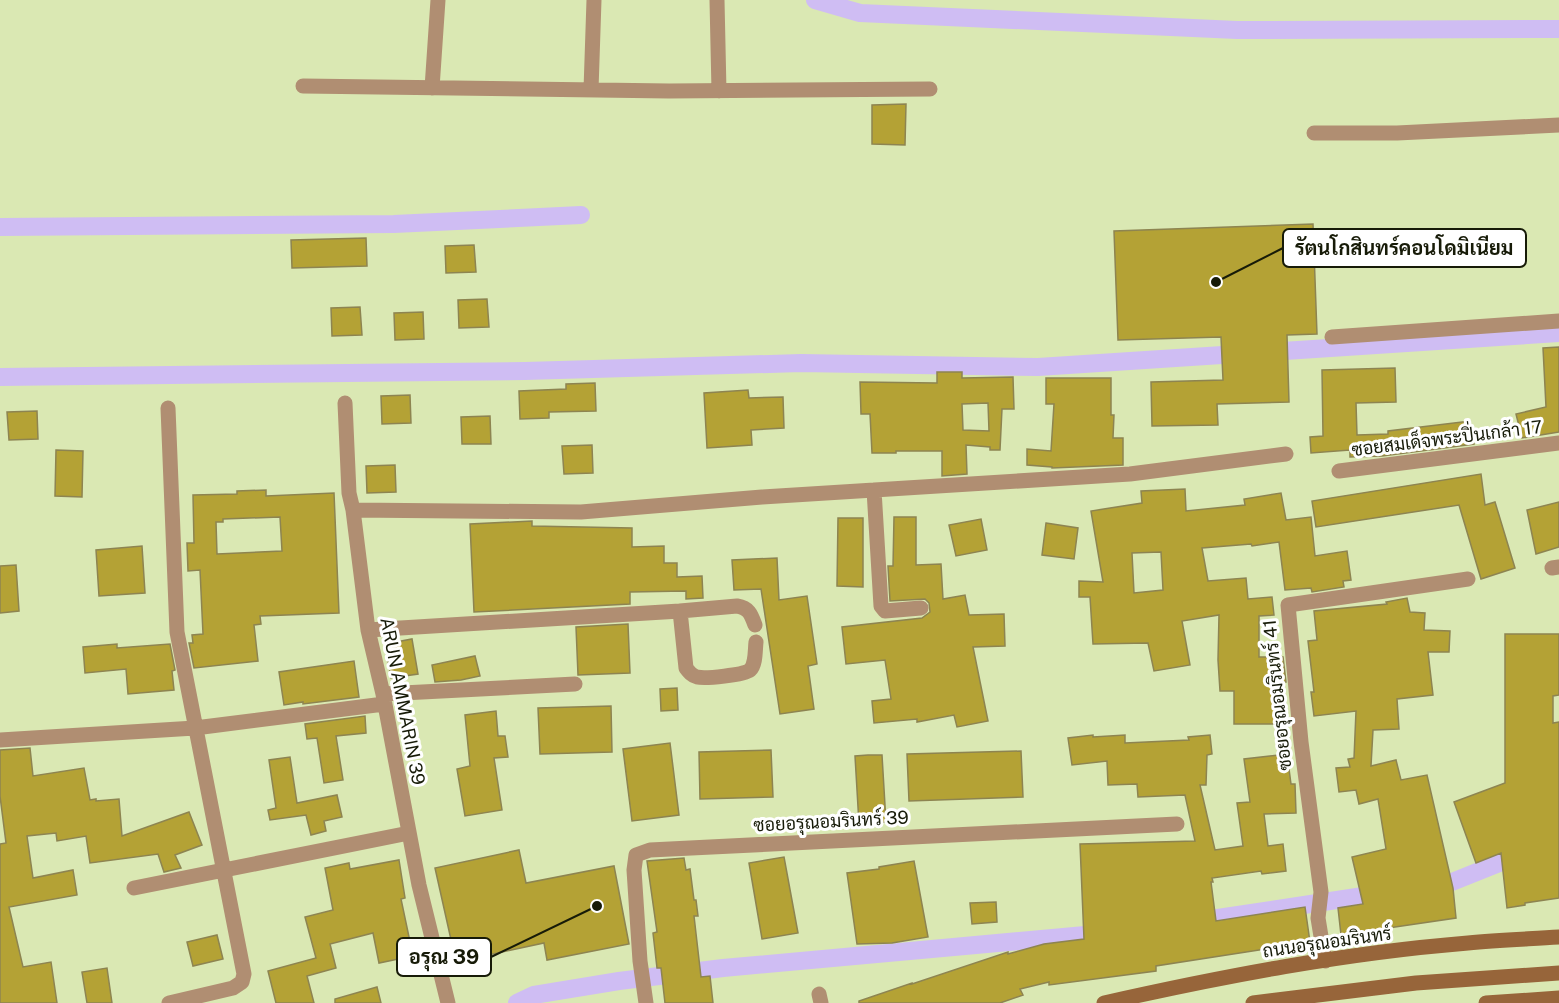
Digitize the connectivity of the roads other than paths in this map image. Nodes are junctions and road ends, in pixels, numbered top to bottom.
1 (438, 0) edge
2 (594, 0) edge
3 (717, 0) edge
4 (303, 86) dead end
5 (432, 88) junction
6 (930, 89) dead end
7 (591, 90) junction
8 (718, 91) junction
9 (1559, 125) edge
10 (1314, 133) dead end
11 (1559, 321) edge
12 (1332, 337) dead end
13 (345, 403) dead end
14 (168, 408) dead end
15 (1559, 443) edge
16 (1286, 454) dead end
17 (1339, 471) dead end
18 (874, 490) junction
19 (353, 510) junction
20 (1467, 579) dead end
21 (921, 608) dead end
22 (680, 611) junction
23 (755, 625) dead end
24 (368, 630) junction
25 (756, 642) dead end
26 (575, 684) dead end
27 (383, 699) junction
28 (195, 728) junction
29 (0, 739) edge
30 (1177, 824) dead end
31 (409, 833) junction
32 (225, 869) junction
33 (135, 888) dead end
34 (1559, 937) edge
35 (1325, 961) junction
36 (1559, 973) edge
37 (645, 996) edge
38 (1559, 998) edge
39 (170, 1003) edge
40 (448, 1003) edge
41 (1104, 1003) edge
42 (1253, 1003) edge
43 (1486, 1003) edge

1 - 5 street
2 - 7 street
3 - 8 street
4 - 5 street
5 - 7 street
6 - 8 street
7 - 8 street
9 - 10 street
11 - 12 street
13 - 19 street, ARUN AMMARIN 39
14 - 28 street
15 - 17 street, ซอยสมเด็จพระปิ่นเกล้า 17
16 - 18 street
18 - 19 street
18 - 21 street
19 - 24 street, ARUN AMMARIN 39
20 - 35 street, ซอยอรุณอมรินทร์ 41
22 - 23 street
22 - 24 street
22 - 25 street
24 - 27 street, ARUN AMMARIN 39
26 - 27 street
27 - 28 street
27 - 31 street, ARUN AMMARIN 39
28 - 29 street
28 - 32 street
30 - 37 street, ซอยอรุณอมรินทร์ 39
31 - 32 street
31 - 40 street, ARUN AMMARIN 39
32 - 33 street
32 - 39 street
34 - 35 main road, ถนนอรุณอมรินทร์
35 - 41 main road, ถนนอรุณอมรินทร์
36 - 42 main road
38 - 43 main road

